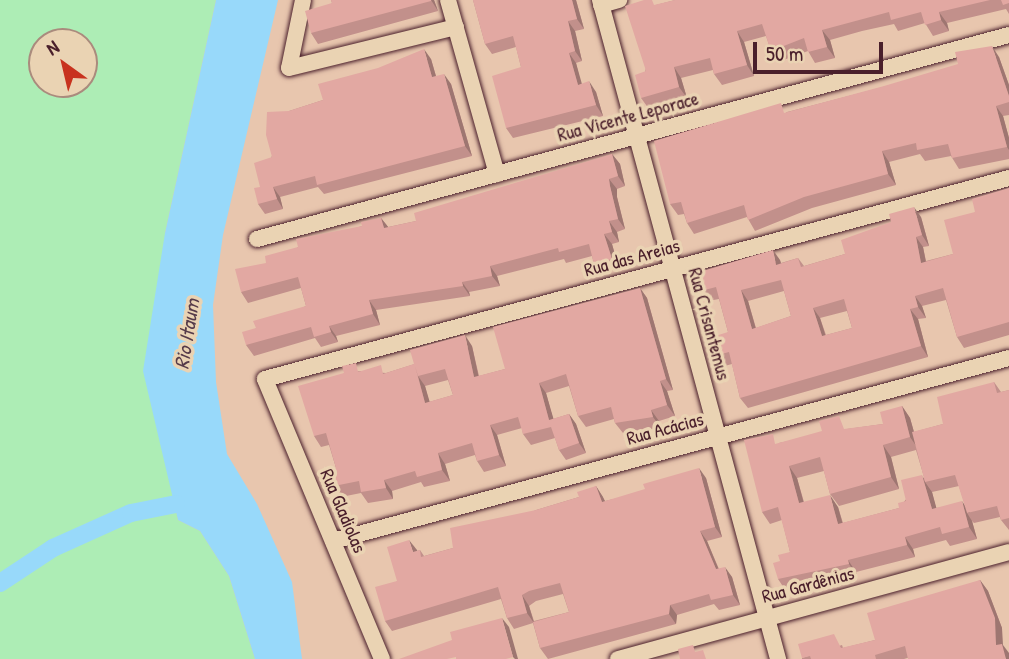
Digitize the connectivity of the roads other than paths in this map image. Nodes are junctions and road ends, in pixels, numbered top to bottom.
1 (303, 0) edge
2 (448, 0) edge
3 (619, 0) edge
4 (601, 2) edge
5 (456, 27) junction
6 (1009, 35) edge
7 (637, 136) junction
8 (497, 174) junction
9 (1009, 178) edge
10 (257, 239) dead end
11 (673, 269) junction
12 (1009, 358) edge
13 (265, 379) joint
14 (718, 436) junction
15 (333, 541) junction
16 (1009, 552) edge
17 (767, 618) junction
18 (382, 659) edge
19 (618, 659) edge
20 (778, 659) edge

1 - 5 street
2 - 5 street
3 - 4 street
4 - 7 street, Rua Crisantemus
5 - 8 street
6 - 7 street, Rua Vicente Leporace
7 - 8 street, Rua Vicente Leporace
7 - 11 street, Rua Crisantemus
8 - 10 street, Rua Vicente Leporace
9 - 11 street, Rua das Areias
11 - 13 street, Rua das Areias
11 - 14 street, Rua Crisantemus
12 - 14 street, Rua Acácias
13 - 15 street, Rua Gladiolas
14 - 15 street, Rua Acácias
14 - 17 street, Rua Crisantemus
15 - 18 street, Rua Gladiolas
16 - 17 street, Rua Gardênias
17 - 19 street, Rua Gardênias
17 - 20 street, Rua Crisantemus

